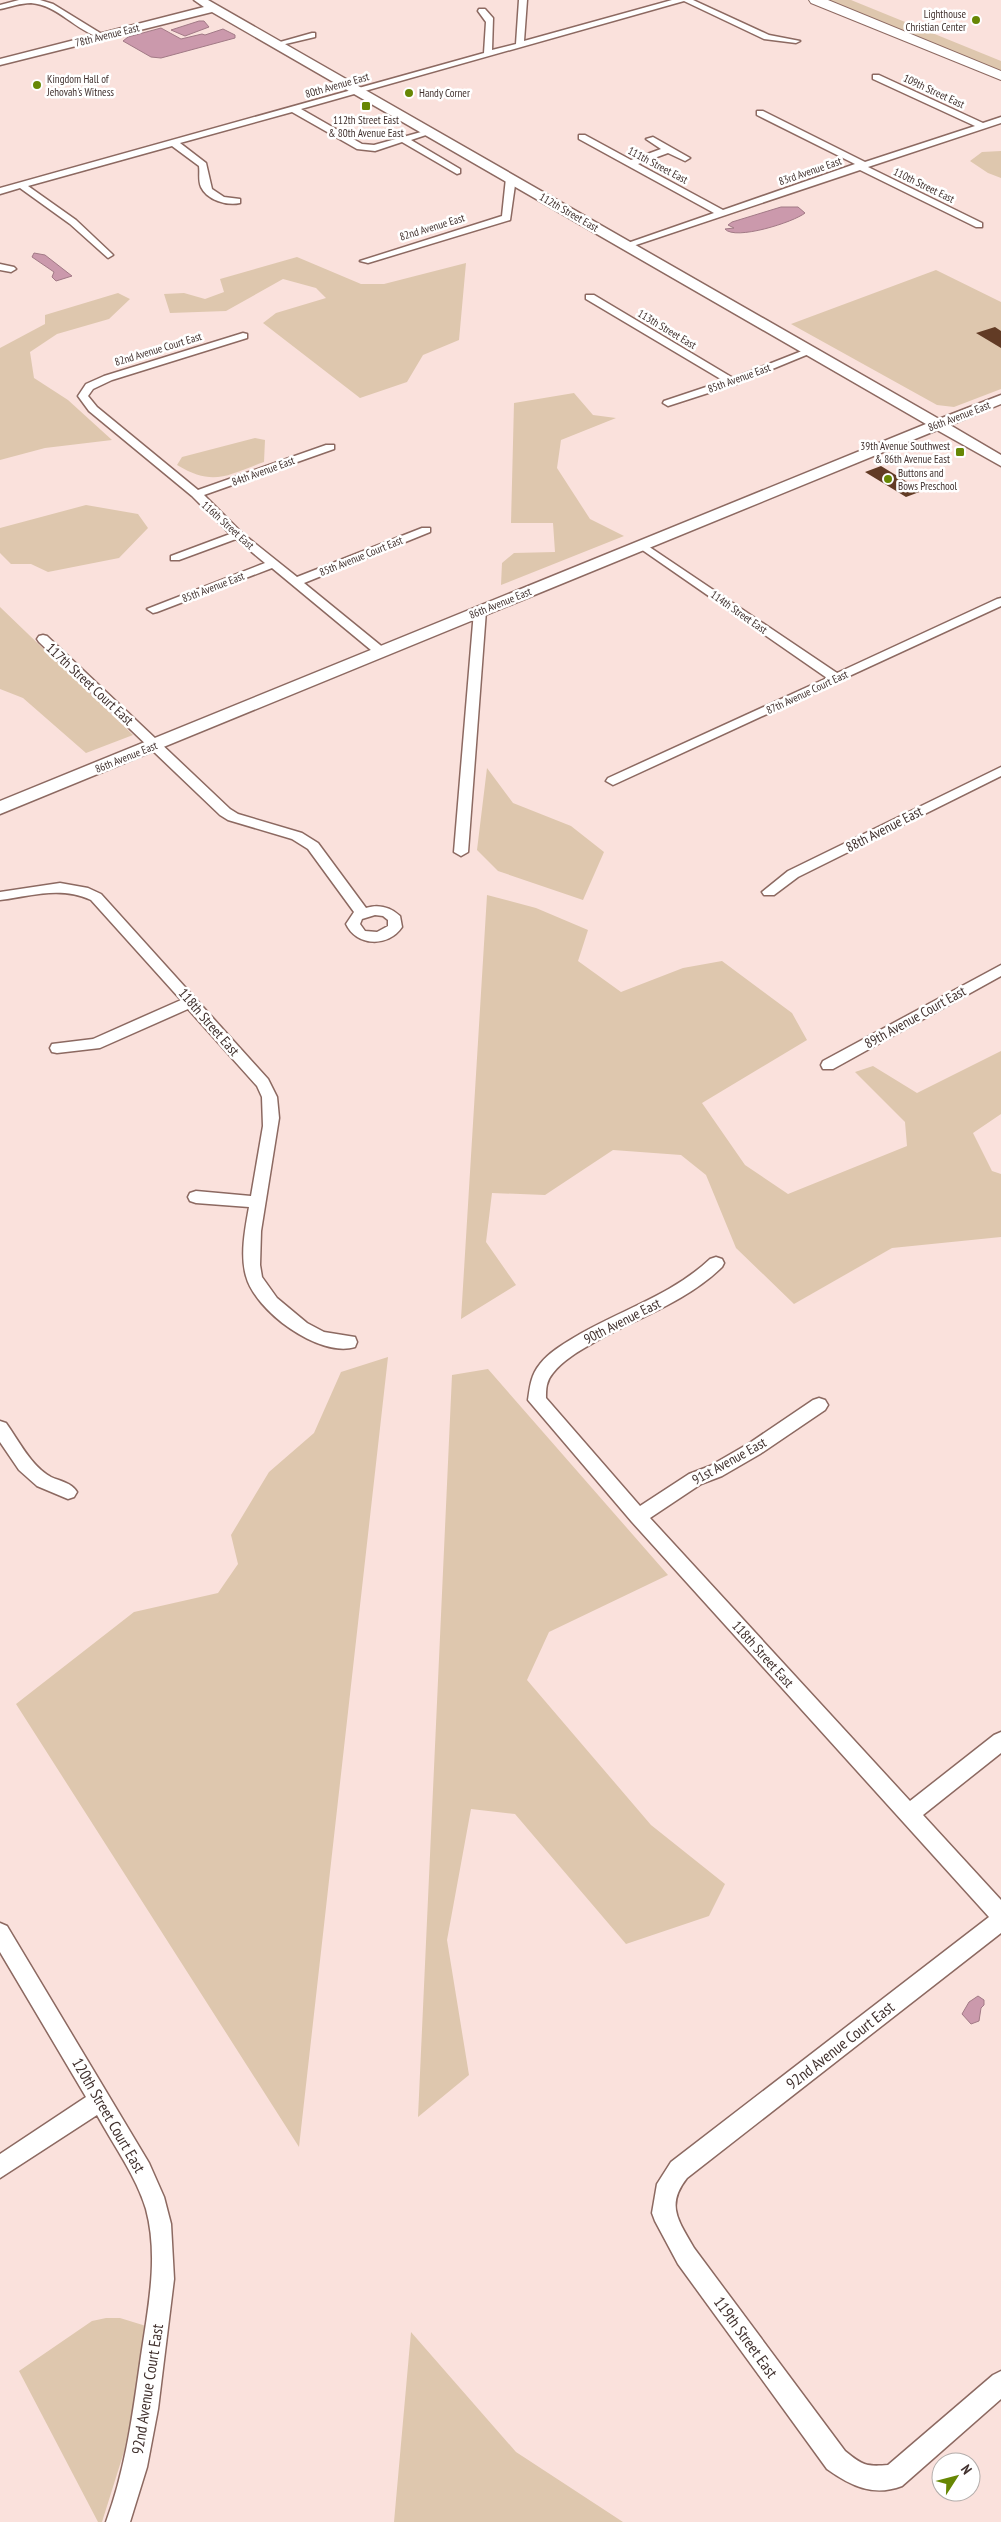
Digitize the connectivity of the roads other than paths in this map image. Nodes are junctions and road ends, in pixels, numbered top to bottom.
1 (200, 0) edge
2 (523, 0) edge
3 (681, 0) edge
4 (687, 0) edge
5 (816, 0) edge
6 (30, 1) edge
7 (0, 7) edge
8 (214, 8) junction
9 (482, 11) dead end
10 (312, 35) dead end
11 (102, 36) junction
12 (796, 41) dead end
13 (277, 44) junction
14 (520, 46) junction
15 (488, 55) junction
16 (0, 62) edge
17 (1001, 76) edge
18 (876, 77) dead end
19 (358, 91) junction
20 (294, 109) junction
21 (760, 113) dead end
22 (1001, 120) edge
23 (982, 126) junction
24 (429, 132) junction
25 (582, 137) dead end
26 (650, 139) dead end
27 (403, 140) junction
28 (174, 143) junction
29 (668, 150) junction
30 (685, 158) dead end
31 (631, 164) junction
32 (861, 165) junction
33 (457, 172) dead end
34 (511, 178) junction
35 (22, 185) junction
36 (0, 191) edge
37 (237, 201) dead end
38 (722, 213) junction
39 (979, 225) dead end
40 (627, 245) junction
41 (108, 254) dead end
42 (365, 262) dead end
43 (0, 267) edge
44 (12, 269) dead end
45 (590, 297) dead end
46 (243, 336) dead end
47 (811, 351) junction
48 (732, 382) junction
49 (84, 392) joint
50 (1001, 399) edge
51 (668, 404) dead end
52 (938, 424) junction
53 (330, 447) dead end
54 (1001, 461) edge
55 (196, 494) junction
56 (426, 530) dead end
57 (238, 535) junction
58 (642, 545) junction
59 (174, 558) dead end
60 (273, 564) junction
61 (296, 582) junction
62 (1001, 602) edge
63 (153, 610) dead end
64 (480, 611) junction
65 (43, 639) dead end
66 (381, 652) junction
67 (836, 678) junction
68 (154, 745) junction
69 (1001, 770) edge
70 (613, 781) dead end
71 (0, 808) edge
72 (461, 852) dead end
73 (769, 892) dead end
74 (0, 896) edge
75 (362, 913) dead end
76 (1001, 970) edge
77 (190, 1002) junction
78 (57, 1048) dead end
79 (828, 1065) dead end
80 (196, 1197) dead end
81 (258, 1202) junction
82 (716, 1263) dead end
83 (349, 1342) dead end
84 (538, 1388) joint
85 (819, 1405) dead end
86 (0, 1428) edge
87 (68, 1492) dead end
88 (638, 1517) junction
89 (1001, 1741) edge
90 (909, 1814) junction
91 (1001, 1914) edge
92 (1001, 1920) edge
93 (0, 1933) edge
94 (101, 2100) junction
95 (0, 2168) edge
96 (679, 2170) joint
97 (158, 2314) joint
98 (1001, 2383) edge
99 (118, 2522) edge

1 - 8 main road, 112th Street East
2 - 14 street
3 - 14 street, 80th Avenue East
4 - 12 street
5 - 17 highway
6 - 7 street
6 - 11 street
8 - 11 main road, 78th Avenue East
8 - 13 main road, 112th Street East
9 - 15 street
10 - 13 street
11 - 16 main road, 78th Avenue East
13 - 19 main road, 112th Street East
14 - 15 street, 80th Avenue East
15 - 19 street, 80th Avenue East
18 - 23 street, 109th Street East
19 - 20 street, 80th Avenue East
19 - 24 main road, 112th Street East
20 - 27 street
20 - 28 street, 80th Avenue East
21 - 32 street, 110th Street East
22 - 23 street, 83rd Avenue East
23 - 32 street, 83rd Avenue East
24 - 27 street
24 - 34 main road, 112th Street East
25 - 31 street, 111th Street East
26 - 29 street
27 - 33 street
28 - 35 street, 80th Avenue East
28 - 37 street
29 - 30 street
29 - 31 street
31 - 38 street, 111th Street East
32 - 38 street, 83rd Avenue East
32 - 39 street, 110th Street East
34 - 40 main road, 112th Street East
34 - 42 street, 82nd Avenue East
35 - 36 street, 80th Avenue East
35 - 41 street
38 - 40 street, 83rd Avenue East
40 - 47 main road, 112th Street East
43 - 44 street
45 - 48 street, 113th Street East
46 - 49 street, 82nd Avenue Court East
47 - 48 street, 85th Avenue East
47 - 52 main road, 112th Street East
48 - 51 street, 85th Avenue East
49 - 55 street, 116th Street East
50 - 52 main road, 86th Avenue East
52 - 54 main road, 112th Street East
52 - 58 main road, 86th Avenue East
53 - 55 street, 84th Avenue East
55 - 57 street, 116th Street East
56 - 61 street, 85th Avenue Court East
57 - 59 street
57 - 60 street, 116th Street East
58 - 64 main road, 86th Avenue East
58 - 67 street, 114th Street East
60 - 61 street, 116th Street East
60 - 63 street, 85th Avenue East
61 - 66 street, 116th Street East
62 - 67 street, 87th Avenue Court East
64 - 66 main road, 86th Avenue East
64 - 72 street
65 - 68 street, 117th Street Court East
66 - 68 main road, 86th Avenue East
67 - 70 street, 87th Avenue Court East
68 - 71 main road, 86th Avenue East
68 - 75 street, 117th Street Court East
69 - 73 street, 88th Avenue East
74 - 77 street, 118th Street East
76 - 79 street, 89th Avenue Court East
77 - 78 street
77 - 81 street, 118th Street East
80 - 81 street
81 - 83 street, 118th Street East
82 - 84 street, 90th Avenue East
84 - 88 street, 118th Street East
85 - 88 street, 91st Avenue East
86 - 87 street
88 - 90 street, 118th Street East
89 - 90 street
90 - 91 street, 118th Street East
92 - 96 street, 92nd Avenue Court East
93 - 94 street, 120th Street Court East
94 - 95 street
94 - 97 street, 120th Street Court East
96 - 98 street, 119th Street East
97 - 99 street, 92nd Avenue Court East

